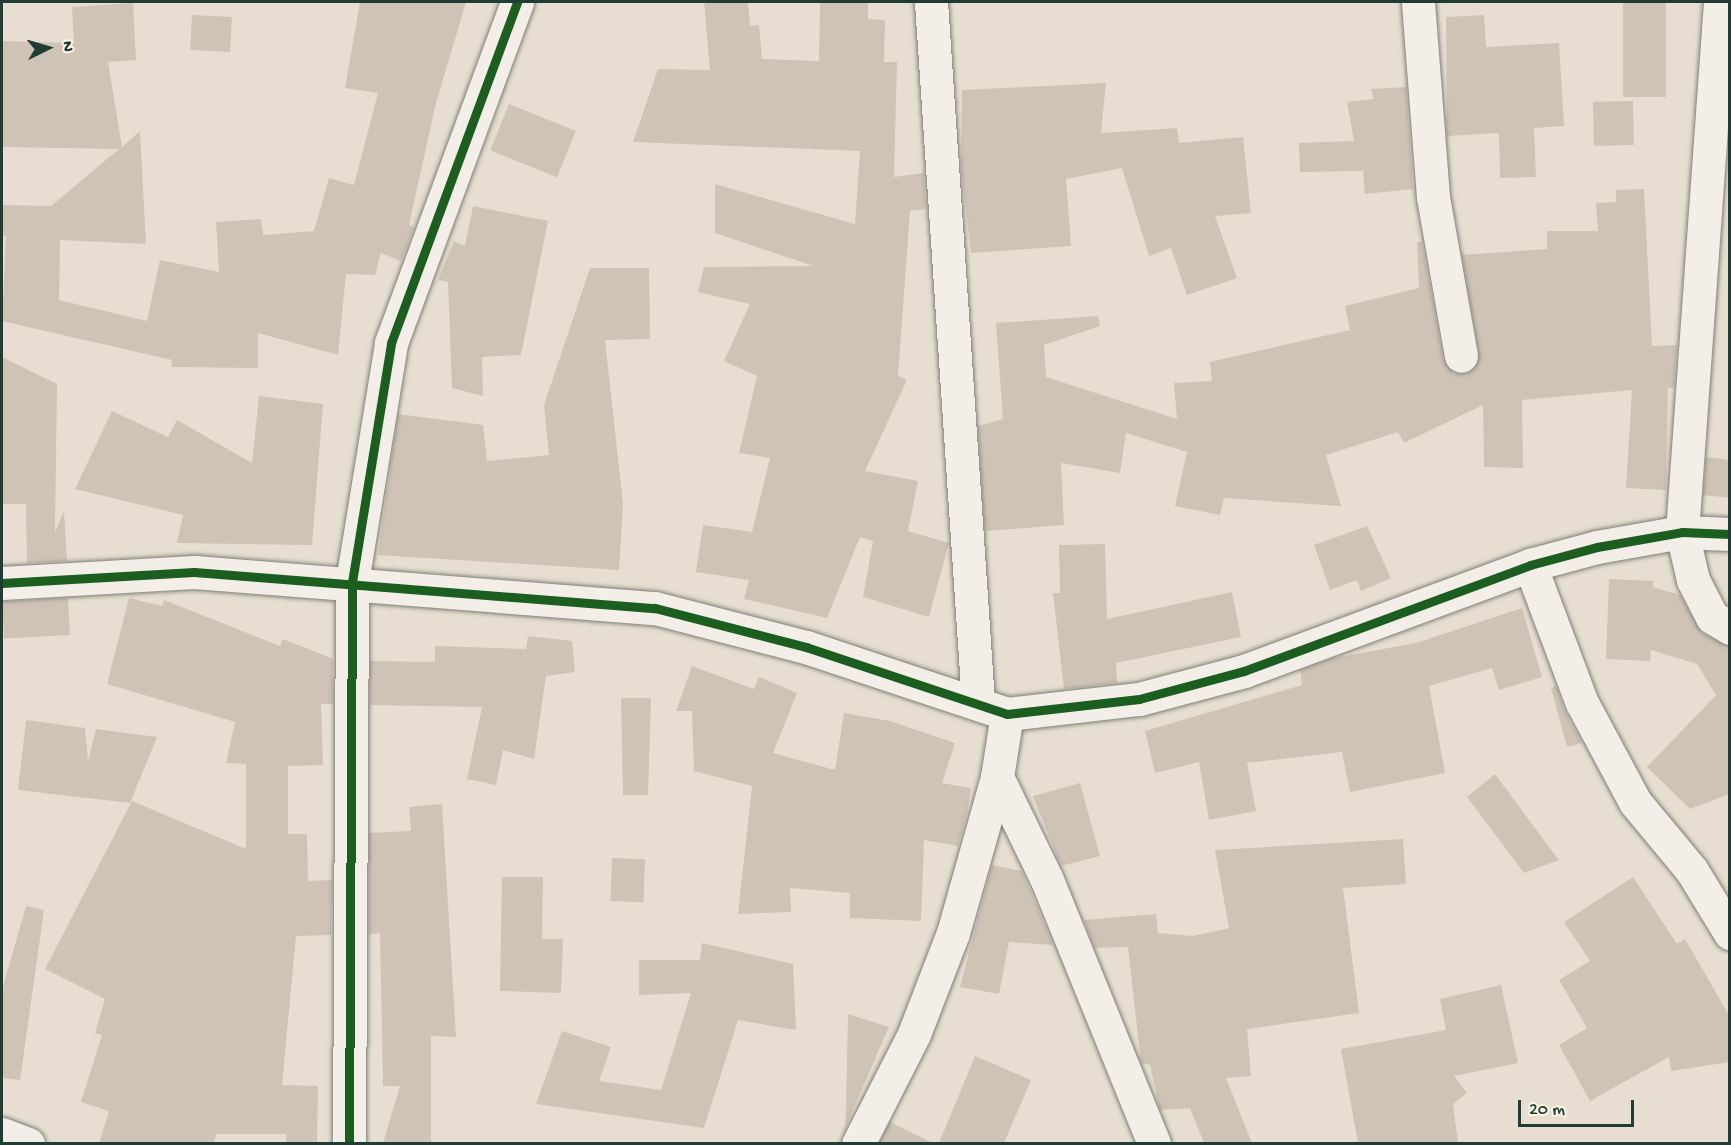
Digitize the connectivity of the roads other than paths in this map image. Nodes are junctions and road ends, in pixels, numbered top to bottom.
1 (517, 2) edge
2 (931, 2) edge
3 (1418, 2) edge
4 (1720, 2) edge
5 (1461, 356) dead end
6 (1682, 532) junction
7 (1730, 534) edge
8 (1530, 565) junction
9 (352, 582) junction
10 (2, 583) edge
11 (1730, 628) edge
12 (993, 708) junction
13 (997, 777) junction
14 (1730, 933) edge
15 (2, 1134) edge
16 (28, 1143) edge
17 (349, 1143) edge
18 (858, 1143) edge
19 (1154, 1143) edge

1 - 9 street
2 - 12 street
3 - 5 street
4 - 6 street
6 - 7 street
6 - 8 street
6 - 11 street
8 - 12 street
8 - 14 street
9 - 10 street
9 - 12 street
9 - 17 street
12 - 13 street
13 - 18 street
13 - 19 street
15 - 16 street

